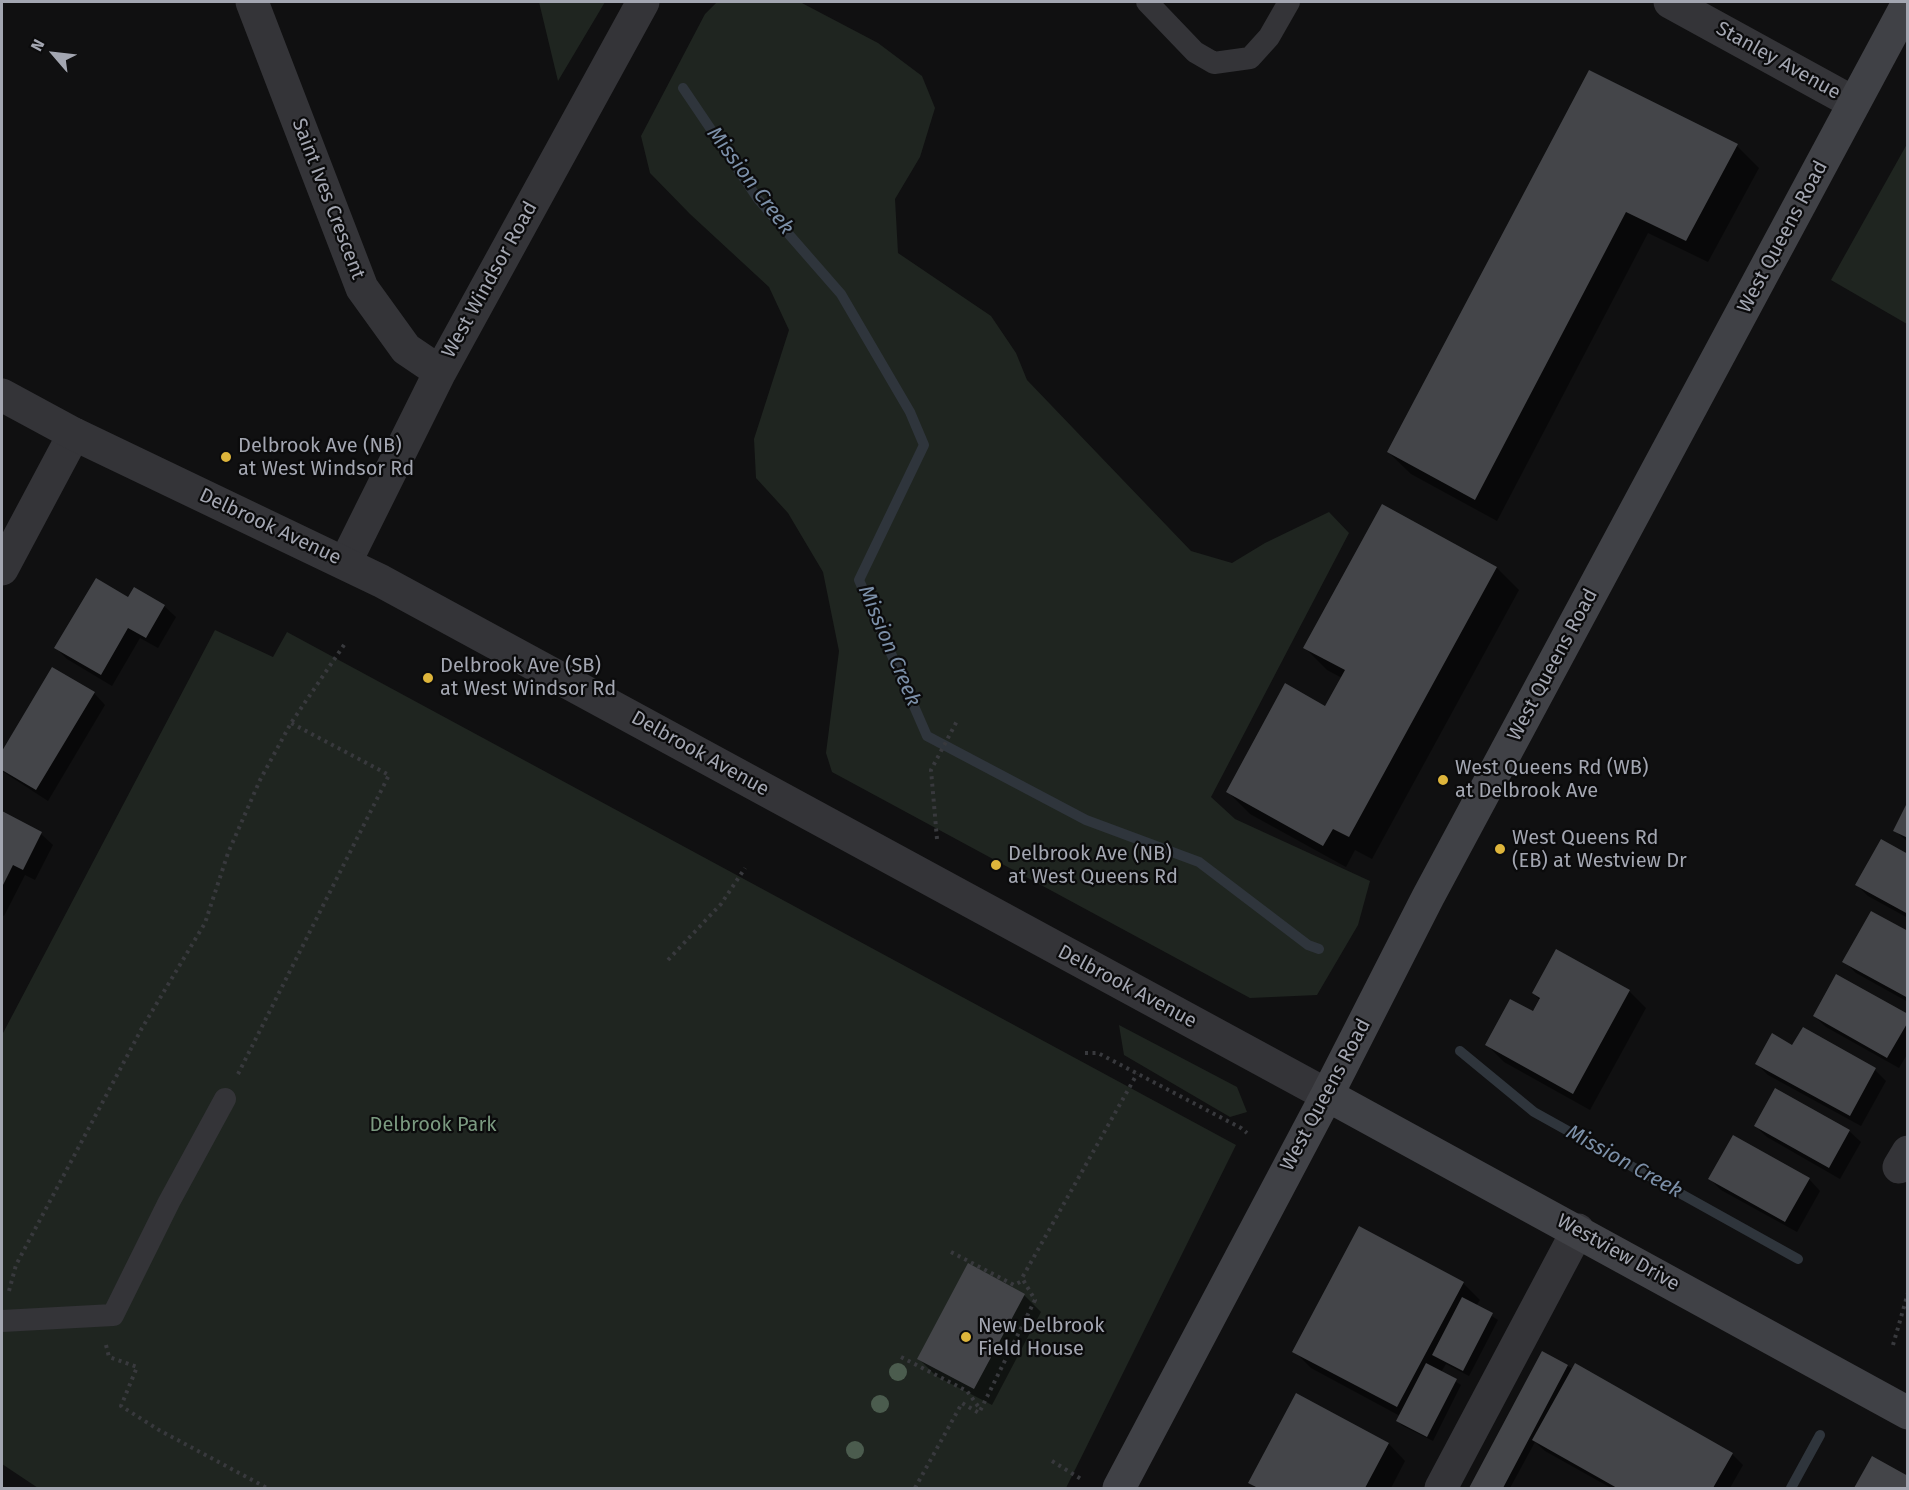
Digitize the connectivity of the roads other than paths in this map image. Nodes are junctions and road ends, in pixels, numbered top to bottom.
1 (252, 2) edge
2 (643, 2) edge
3 (1147, 2) edge
4 (1289, 2) edge
5 (1670, 2) edge
6 (1908, 3) edge
7 (1854, 103) junction
8 (440, 372) junction
9 (2, 395) edge
10 (74, 434) junction
11 (345, 563) junction
12 (2, 569) edge
13 (1327, 1095) junction
14 (225, 1099) road end
15 (1578, 1230) junction
16 (2, 1321) edge
17 (1908, 1413) edge
18 (1119, 1488) edge
19 (1441, 1488) edge

1 - 8 street, Saint Ives Crescent
2 - 8 street, West Windsor Road
3 - 4 lane
5 - 7 street, Stanley Avenue
6 - 7 main road, West Queens Road
7 - 13 main road, West Queens Road
8 - 11 street, West Windsor Road
9 - 10 street, Delbrook Avenue
10 - 11 street, Delbrook Avenue
10 - 12 street
11 - 13 street, Delbrook Avenue
13 - 15 main road, Westview Drive
13 - 18 main road, West Queens Road
14 - 16 lane
15 - 17 main road, Westview Drive
15 - 19 street

